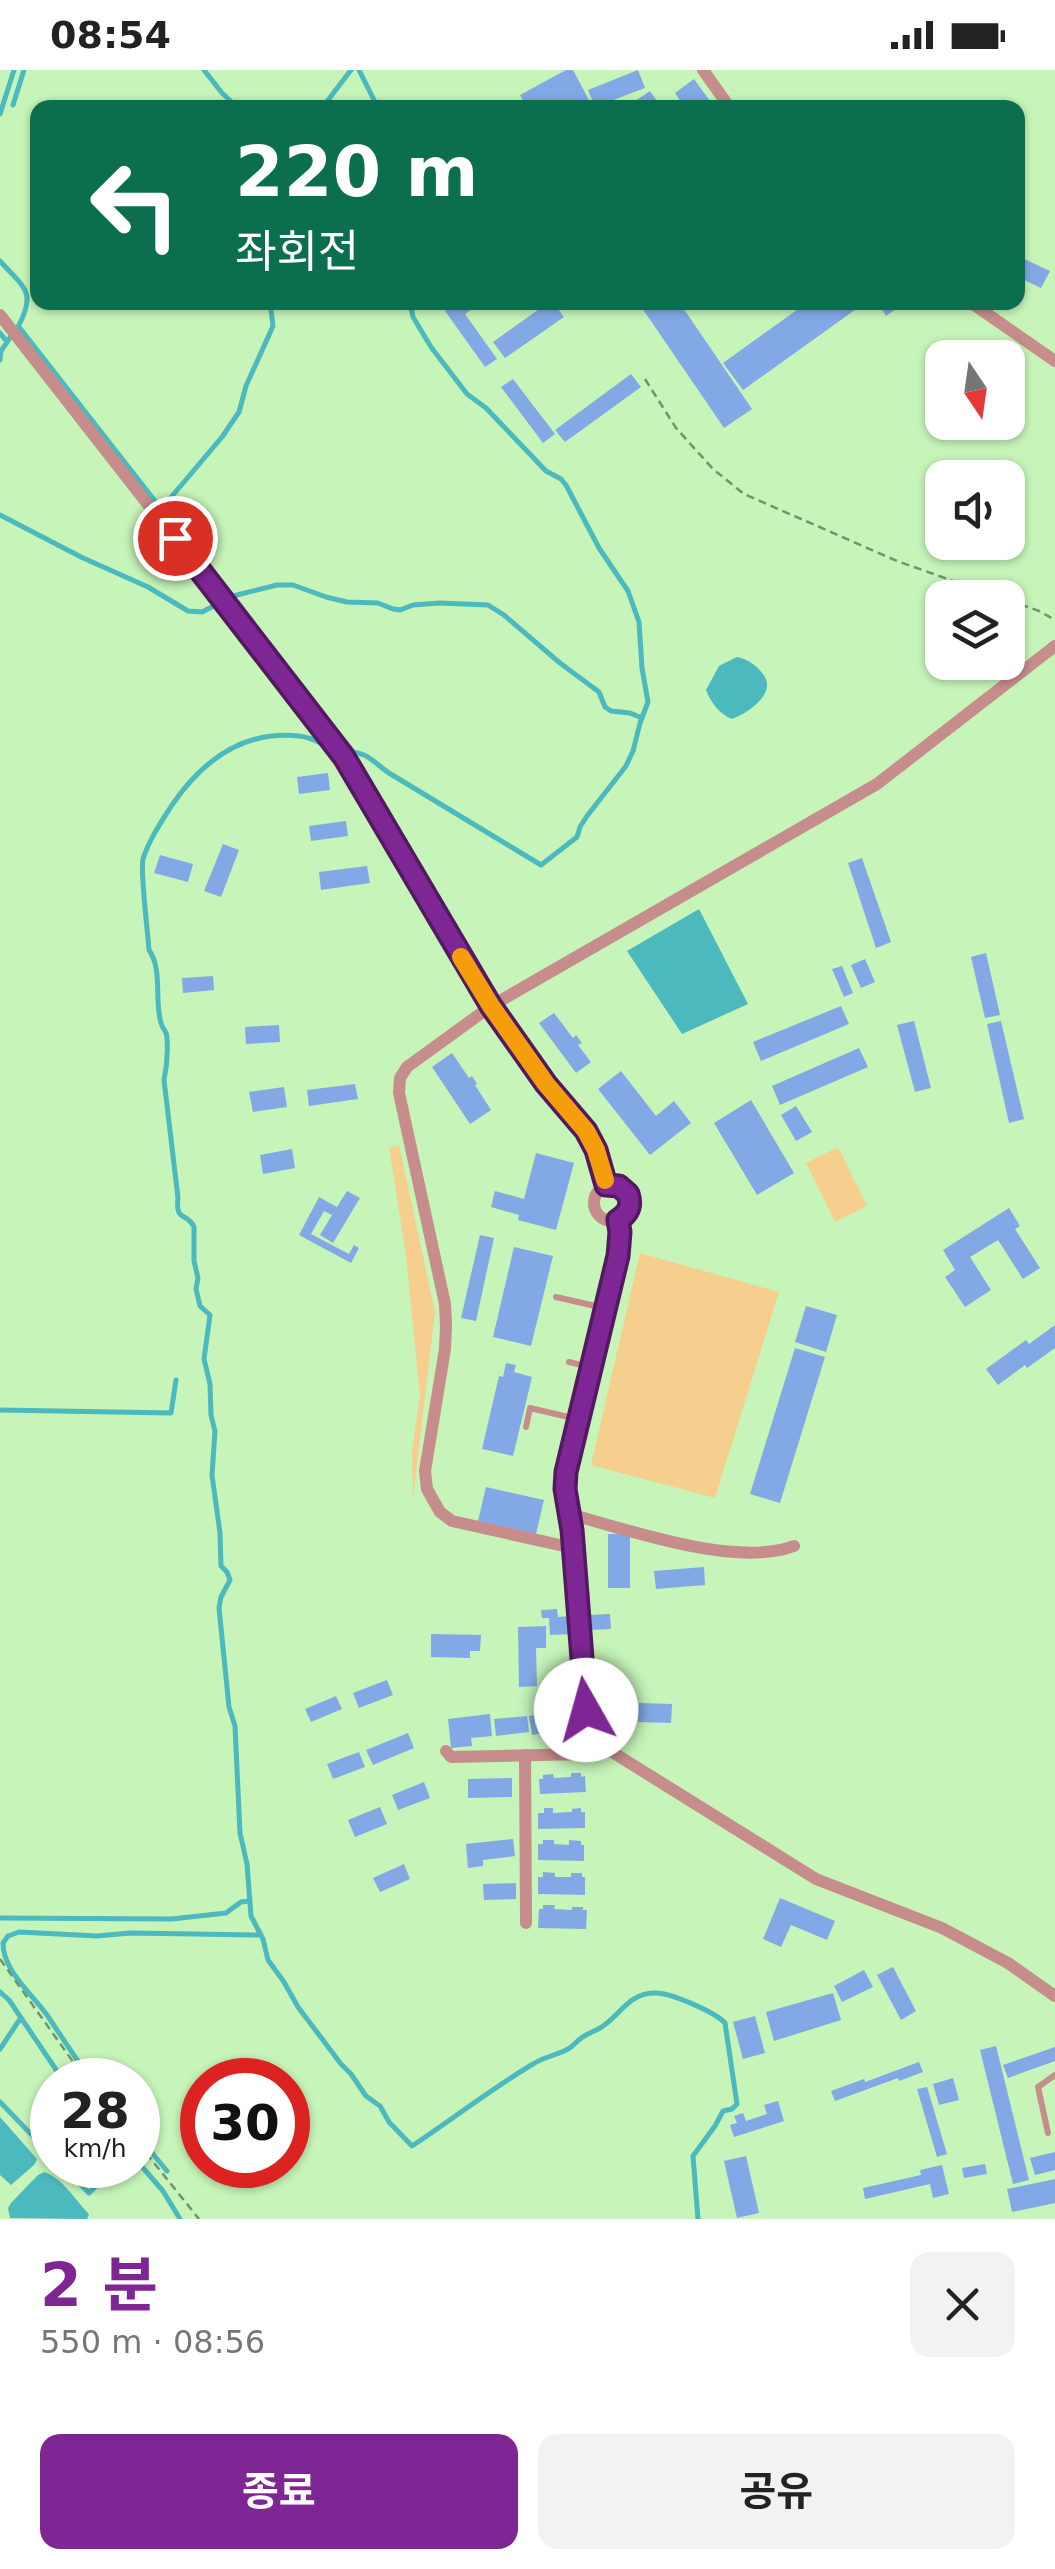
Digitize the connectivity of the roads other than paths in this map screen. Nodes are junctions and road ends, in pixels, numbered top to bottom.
1 (703, 70) edge
2 (724, 100) edge
3 (981, 310) edge
4 (0, 315) edge
5 (1055, 362) edge
6 (1055, 646) edge
7 (491, 1006) junction
8 (606, 1185) junction
9 (618, 1220) junction
10 (556, 1297) dead end
11 (605, 1308) junction
12 (569, 1362) dead end
13 (591, 1368) junction
14 (578, 1420) junction
15 (526, 1428) dead end
16 (569, 1514) junction
17 (794, 1546) dead end
18 (573, 1548) junction
19 (610, 1750) junction
20 (446, 1752) dead end
21 (525, 1755) junction
22 (526, 1924) dead end
23 (1055, 1996) edge
24 (1055, 2076) edge
25 (1048, 2133) dead end

1 - 2 street
3 - 5 street
4 - 7 street
6 - 7 street
7 - 8 street
7 - 18 street
8 - 9 street
8 - 9 street
9 - 11 street
10 - 11 lane
11 - 13 street
12 - 13 lane
13 - 14 street
14 - 15 lane
14 - 16 street
16 - 17 street
16 - 18 street
18 - 19 street
19 - 21 street
19 - 23 street
20 - 21 street
21 - 22 street
24 - 25 lane

